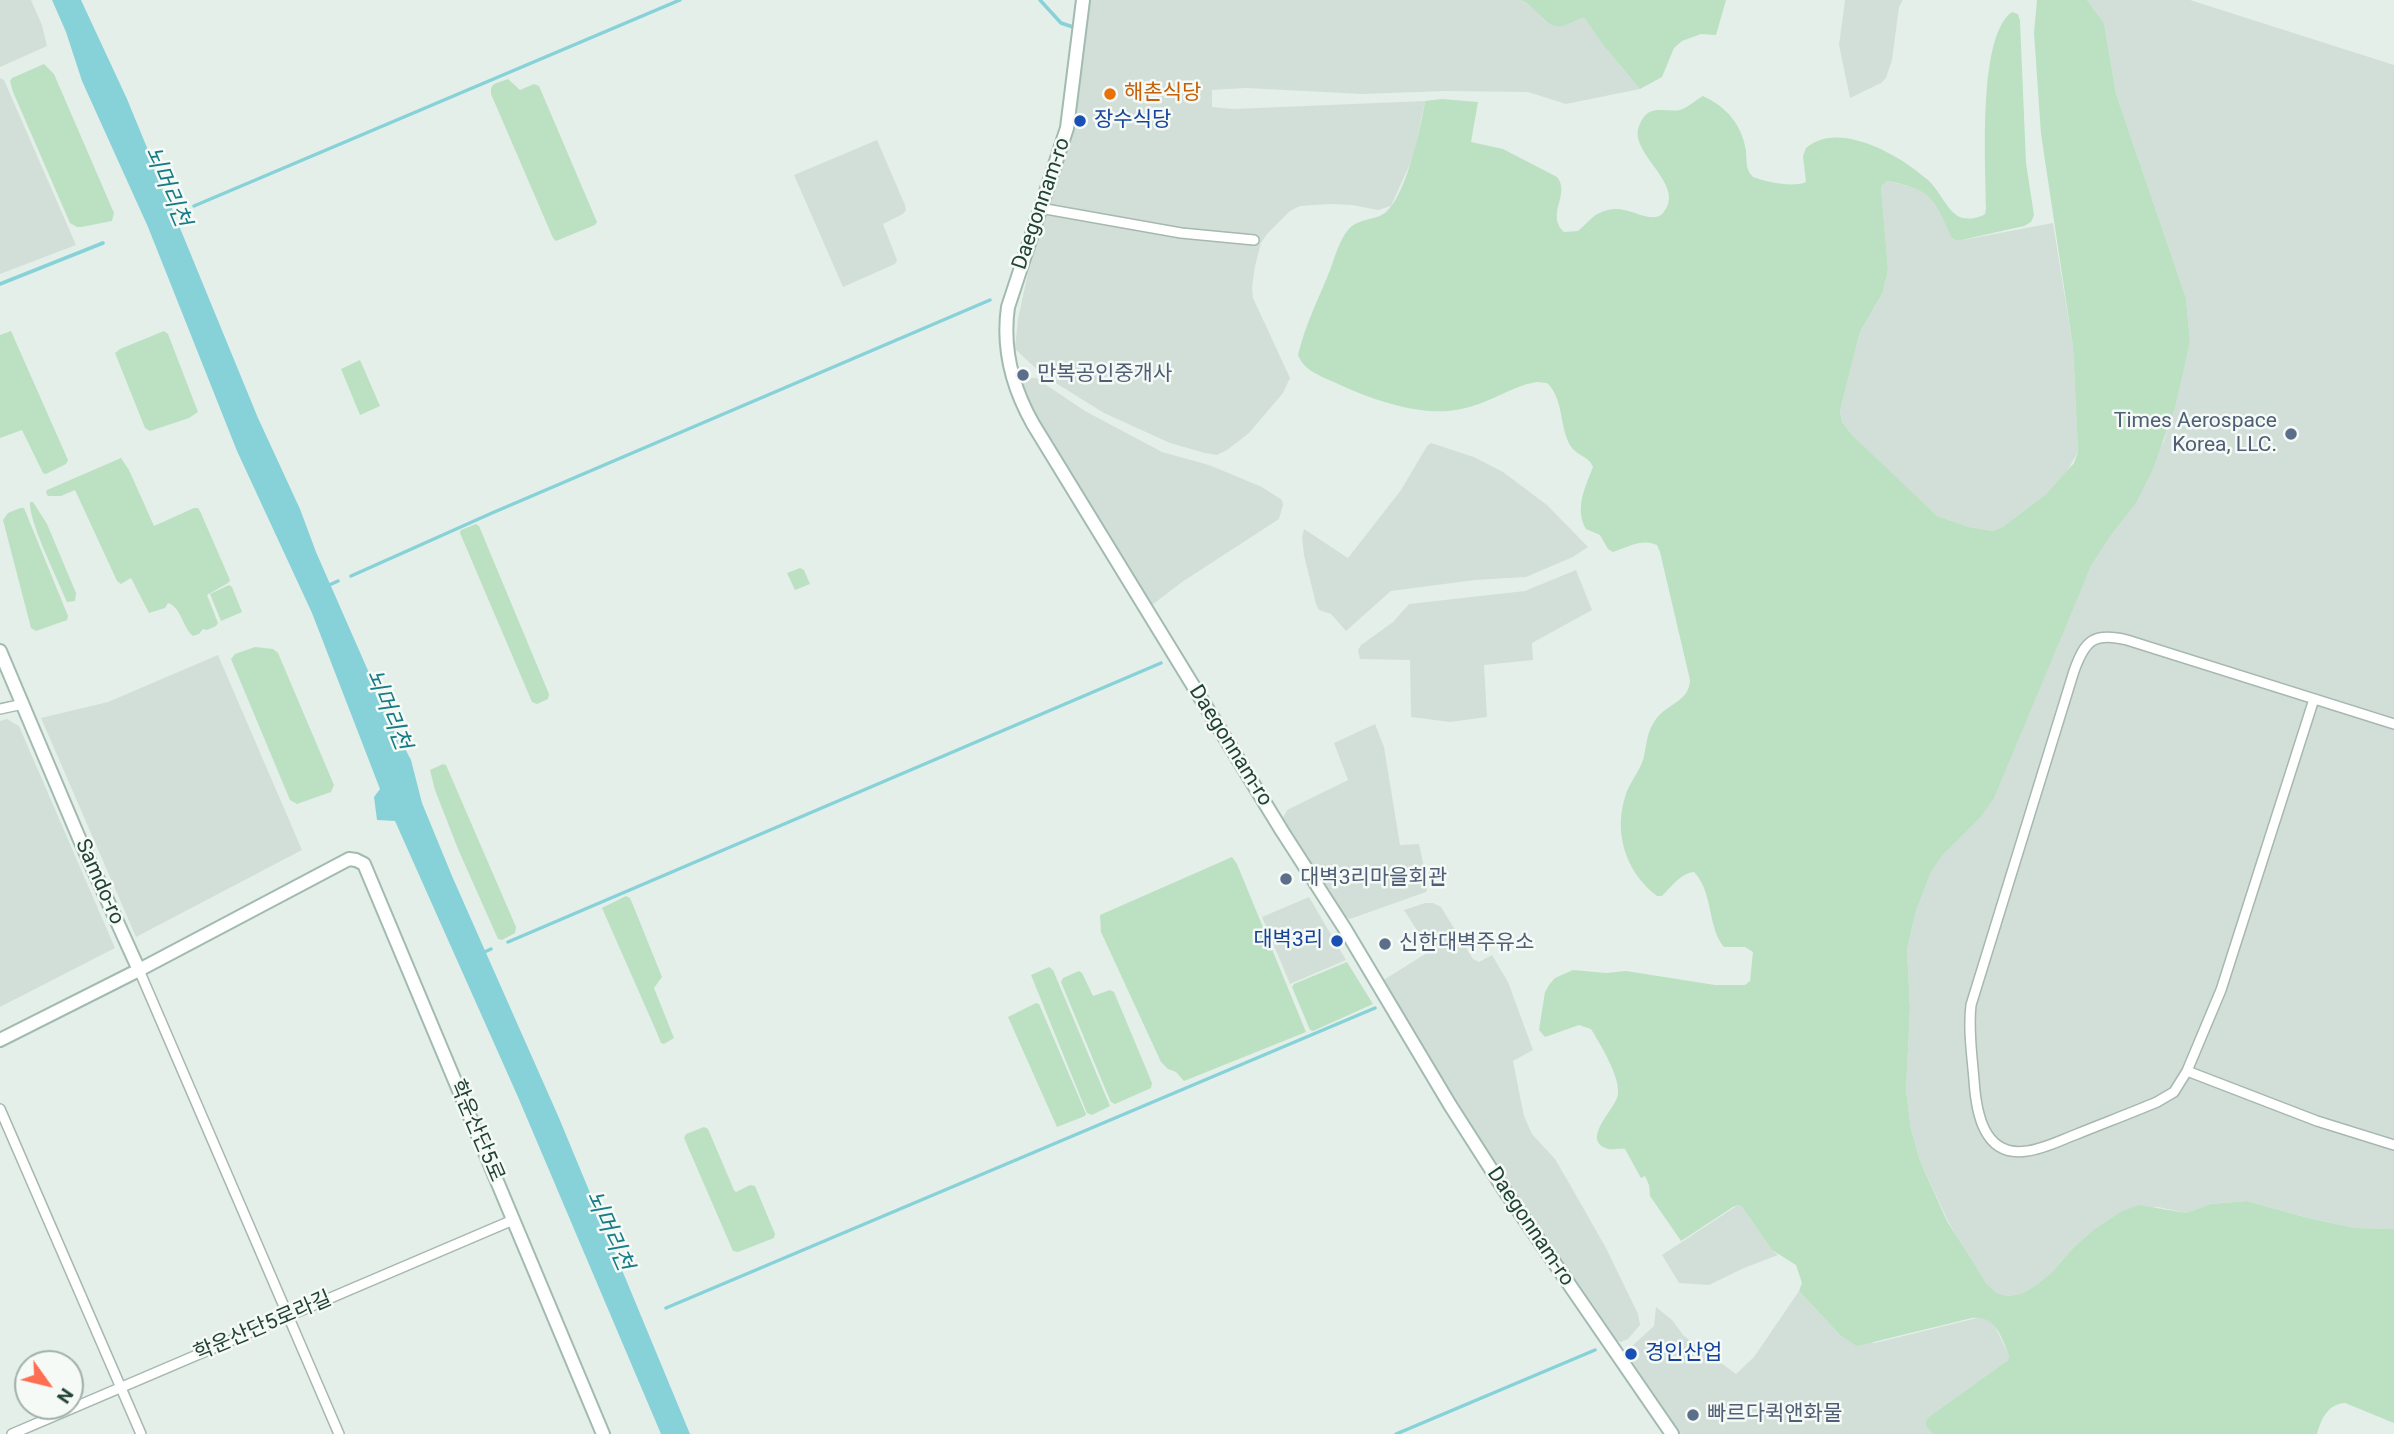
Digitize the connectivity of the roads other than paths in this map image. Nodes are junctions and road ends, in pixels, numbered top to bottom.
1 (1083, 0) edge
2 (1040, 208) junction
3 (1254, 240) dead end
4 (0, 651) edge
5 (2314, 699) junction
6 (23, 704) junction
7 (0, 709) edge
8 (2394, 724) edge
9 (139, 970) junction
10 (0, 1040) edge
11 (2187, 1071) junction
12 (0, 1110) edge
13 (2394, 1145) edge
14 (513, 1220) junction
15 (288, 1317) junction
16 (121, 1388) junction
17 (12, 1434) edge
18 (141, 1434) edge
19 (340, 1434) edge
20 (603, 1434) edge
21 (1671, 1434) edge

1 - 2 street, Daegonnam-ro
2 - 3 street
2 - 21 street, Daegonnam-ro
4 - 6 street, Samdo-ro
5 - 8 street
5 - 11 street
5 - 11 street
6 - 7 street
6 - 9 street, Samdo-ro
9 - 10 street
9 - 14 street, 학운산단5로
9 - 15 street
11 - 13 street
12 - 16 street
14 - 15 street, 학운산단5로라길
14 - 20 street, 학운산단5로
15 - 16 street, 학운산단5로라길
15 - 19 street
16 - 17 street, 학운산단5로라길
16 - 18 street

